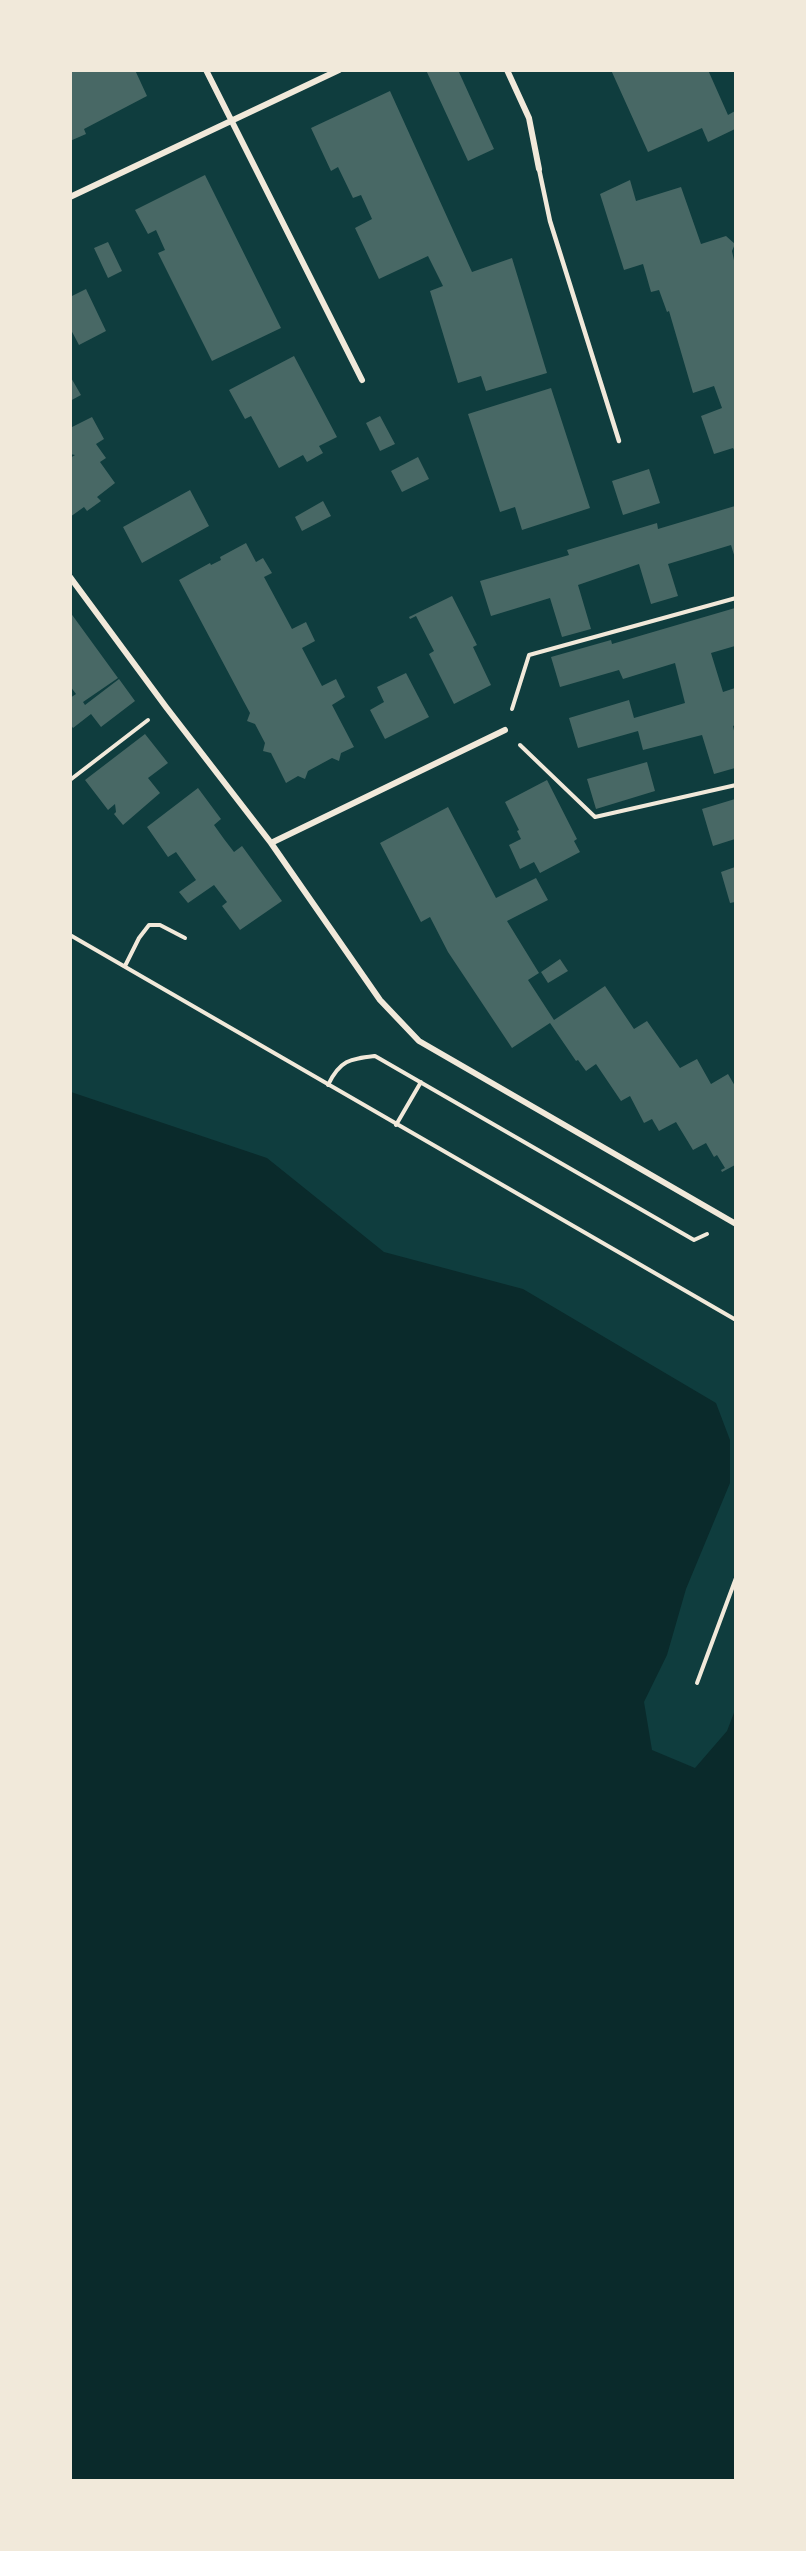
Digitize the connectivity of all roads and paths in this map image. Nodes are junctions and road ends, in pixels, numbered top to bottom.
1 (206, 70) edge
2 (339, 70) edge
3 (507, 70) edge
4 (233, 122) junction
5 (539, 169) joint
6 (70, 197) edge
7 (362, 380) dead end
8 (619, 441) dead end
9 (70, 577) edge
10 (735, 598) edge
11 (166, 707) junction
12 (505, 730) junction
13 (70, 780) edge
14 (735, 785) edge
15 (271, 843) junction
16 (70, 935) edge
17 (185, 938) dead end
18 (125, 966) junction
19 (421, 1082) junction
20 (328, 1085) junction
21 (396, 1125) junction
22 (727, 1219) junction
23 (735, 1224) edge
24 (735, 1320) edge
25 (735, 1578) edge
26 (696, 1683) dead end

1 - 4 street
2 - 4 street
3 - 5 street
4 - 6 street
4 - 7 street
5 - 8 lane
9 - 11 street
10 - 12 path
11 - 13 path
11 - 15 street
12 - 14 path
12 - 15 street
15 - 22 street
16 - 18 path
17 - 18 path
18 - 20 path
19 - 20 path
19 - 21 path
19 - 22 path
20 - 21 path
21 - 24 path
22 - 23 street
25 - 26 path

